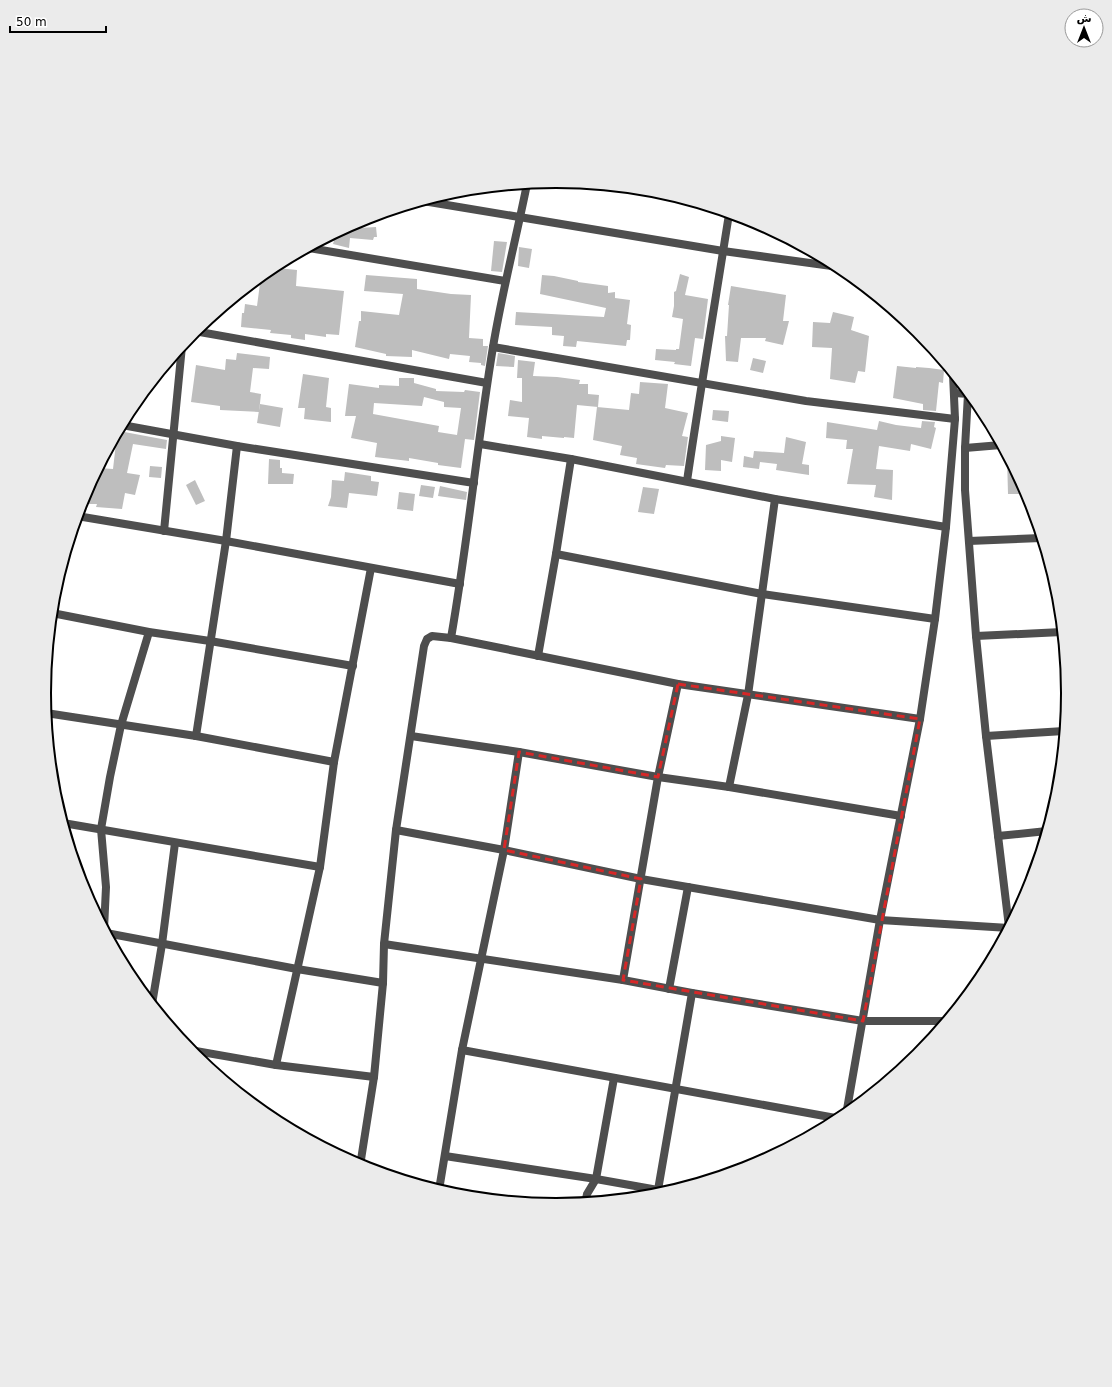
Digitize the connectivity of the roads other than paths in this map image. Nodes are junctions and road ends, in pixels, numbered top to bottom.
1 (526, 190) edge
2 (436, 203) edge
3 (520, 218) junction
4 (728, 219) edge
5 (317, 249) edge
6 (723, 251) junction
7 (822, 264) edge
8 (505, 281) junction
9 (203, 333) edge
10 (493, 347) junction
11 (181, 356) edge
12 (953, 382) edge
13 (488, 383) junction
14 (701, 383) junction
15 (954, 393) junction
16 (962, 394) edge
17 (968, 402) edge
18 (955, 419) junction
19 (128, 426) edge
20 (172, 434) junction
21 (480, 444) junction
22 (995, 445) edge
23 (237, 446) junction
24 (964, 448) junction
25 (571, 459) junction
26 (474, 482) junction
27 (687, 482) junction
28 (775, 499) junction
29 (83, 517) edge
30 (946, 527) junction
31 (164, 531) junction
32 (1036, 538) edge
33 (226, 541) junction
34 (969, 541) junction
35 (556, 554) junction
36 (371, 568) junction
37 (460, 584) junction
38 (762, 594) junction
39 (58, 614) edge
40 (935, 619) junction
41 (149, 632) junction
42 (1057, 632) edge
43 (976, 636) junction
44 (451, 638) junction
45 (210, 641) junction
46 (538, 656) junction
47 (353, 666) junction
48 (678, 684) junction
49 (748, 695) junction
50 (52, 714) edge
51 (920, 719) junction
52 (121, 725) junction
53 (1060, 731) edge
54 (196, 736) junction
55 (411, 736) junction
56 (986, 736) junction
57 (519, 752) junction
58 (334, 762) junction
59 (658, 777) junction
60 (729, 787) junction
61 (901, 816) junction
62 (68, 824) edge
63 (101, 829) junction
64 (396, 830) junction
65 (1042, 832) edge
66 (998, 836) junction
67 (175, 843) junction
68 (504, 850) junction
69 (320, 867) junction
70 (641, 879) junction
71 (688, 887) junction
72 (1008, 919) edge
73 (104, 920) edge
74 (880, 920) junction
75 (1004, 927) edge
76 (113, 934) edge
77 (162, 944) junction
78 (384, 944) junction
79 (481, 959) junction
80 (297, 969) junction
81 (623, 980) junction
82 (383, 983) junction
83 (669, 989) junction
84 (692, 994) junction
85 (153, 998) edge
86 (863, 1021) junction
87 (940, 1021) edge
88 (462, 1050) junction
89 (200, 1052) edge
90 (276, 1065) junction
91 (374, 1077) junction
92 (614, 1078) junction
93 (676, 1090) junction
94 (848, 1105) edge
95 (830, 1117) edge
96 (445, 1156) junction
97 (361, 1159) edge
98 (596, 1179) junction
99 (440, 1185) edge
100 (658, 1188) edge
101 (654, 1189) edge
102 (586, 1197) edge

1 - 3 street
2 - 3 street
3 - 6 street
3 - 8 street
4 - 6 street
5 - 8 street
6 - 7 street
6 - 14 street
8 - 10 street
9 - 13 street
10 - 13 street
10 - 14 street
11 - 20 street
12 - 15 street
13 - 21 street
14 - 18 street
14 - 27 street
15 - 16 street
15 - 18 street
17 - 24 street
18 - 30 street
19 - 20 street
20 - 23 street
20 - 31 street
21 - 25 street
21 - 26 street
22 - 24 street
23 - 26 street
23 - 33 street
24 - 34 street
25 - 27 street
25 - 35 street
26 - 37 street
27 - 28 street
28 - 30 street
28 - 38 street
29 - 31 street
30 - 40 street
31 - 33 street
32 - 34 street
33 - 36 street
33 - 45 street
34 - 43 street
35 - 38 street
35 - 46 street
36 - 37 street
36 - 47 street
37 - 44 street
38 - 40 street
38 - 49 street
39 - 41 street
40 - 51 street
41 - 45 street
41 - 52 street
42 - 43 street
43 - 56 street
44 - 46 street
44 - 55 street
45 - 47 street
45 - 54 street
46 - 48 street
47 - 58 street
48 - 49 street
48 - 59 street
49 - 51 street
49 - 60 street
50 - 52 street
51 - 61 street
52 - 54 street
52 - 63 street
53 - 56 street
54 - 58 street
55 - 57 street
55 - 64 street
56 - 66 street
57 - 59 street
57 - 68 street
58 - 69 street
59 - 60 street
59 - 70 street
60 - 61 street
61 - 74 street
62 - 63 street
63 - 67 street
63 - 73 street
64 - 68 street
64 - 78 street
65 - 66 street
66 - 72 street
67 - 69 street
67 - 77 street
68 - 70 street
68 - 79 street
69 - 80 street
70 - 71 street
70 - 81 street
71 - 74 street
71 - 83 street
74 - 75 street
74 - 86 street
76 - 77 street
77 - 80 street
77 - 85 street
78 - 79 street
78 - 82 street
79 - 81 street
79 - 88 street
80 - 82 street
80 - 90 street
81 - 83 street
82 - 91 street
83 - 84 street
84 - 86 street
84 - 93 street
86 - 87 street
86 - 94 street
88 - 92 street
88 - 96 street
89 - 90 street
90 - 91 street
91 - 97 street
92 - 93 street
92 - 98 street
93 - 95 street
93 - 100 street
96 - 98 street
96 - 99 street
98 - 101 street
98 - 102 street

